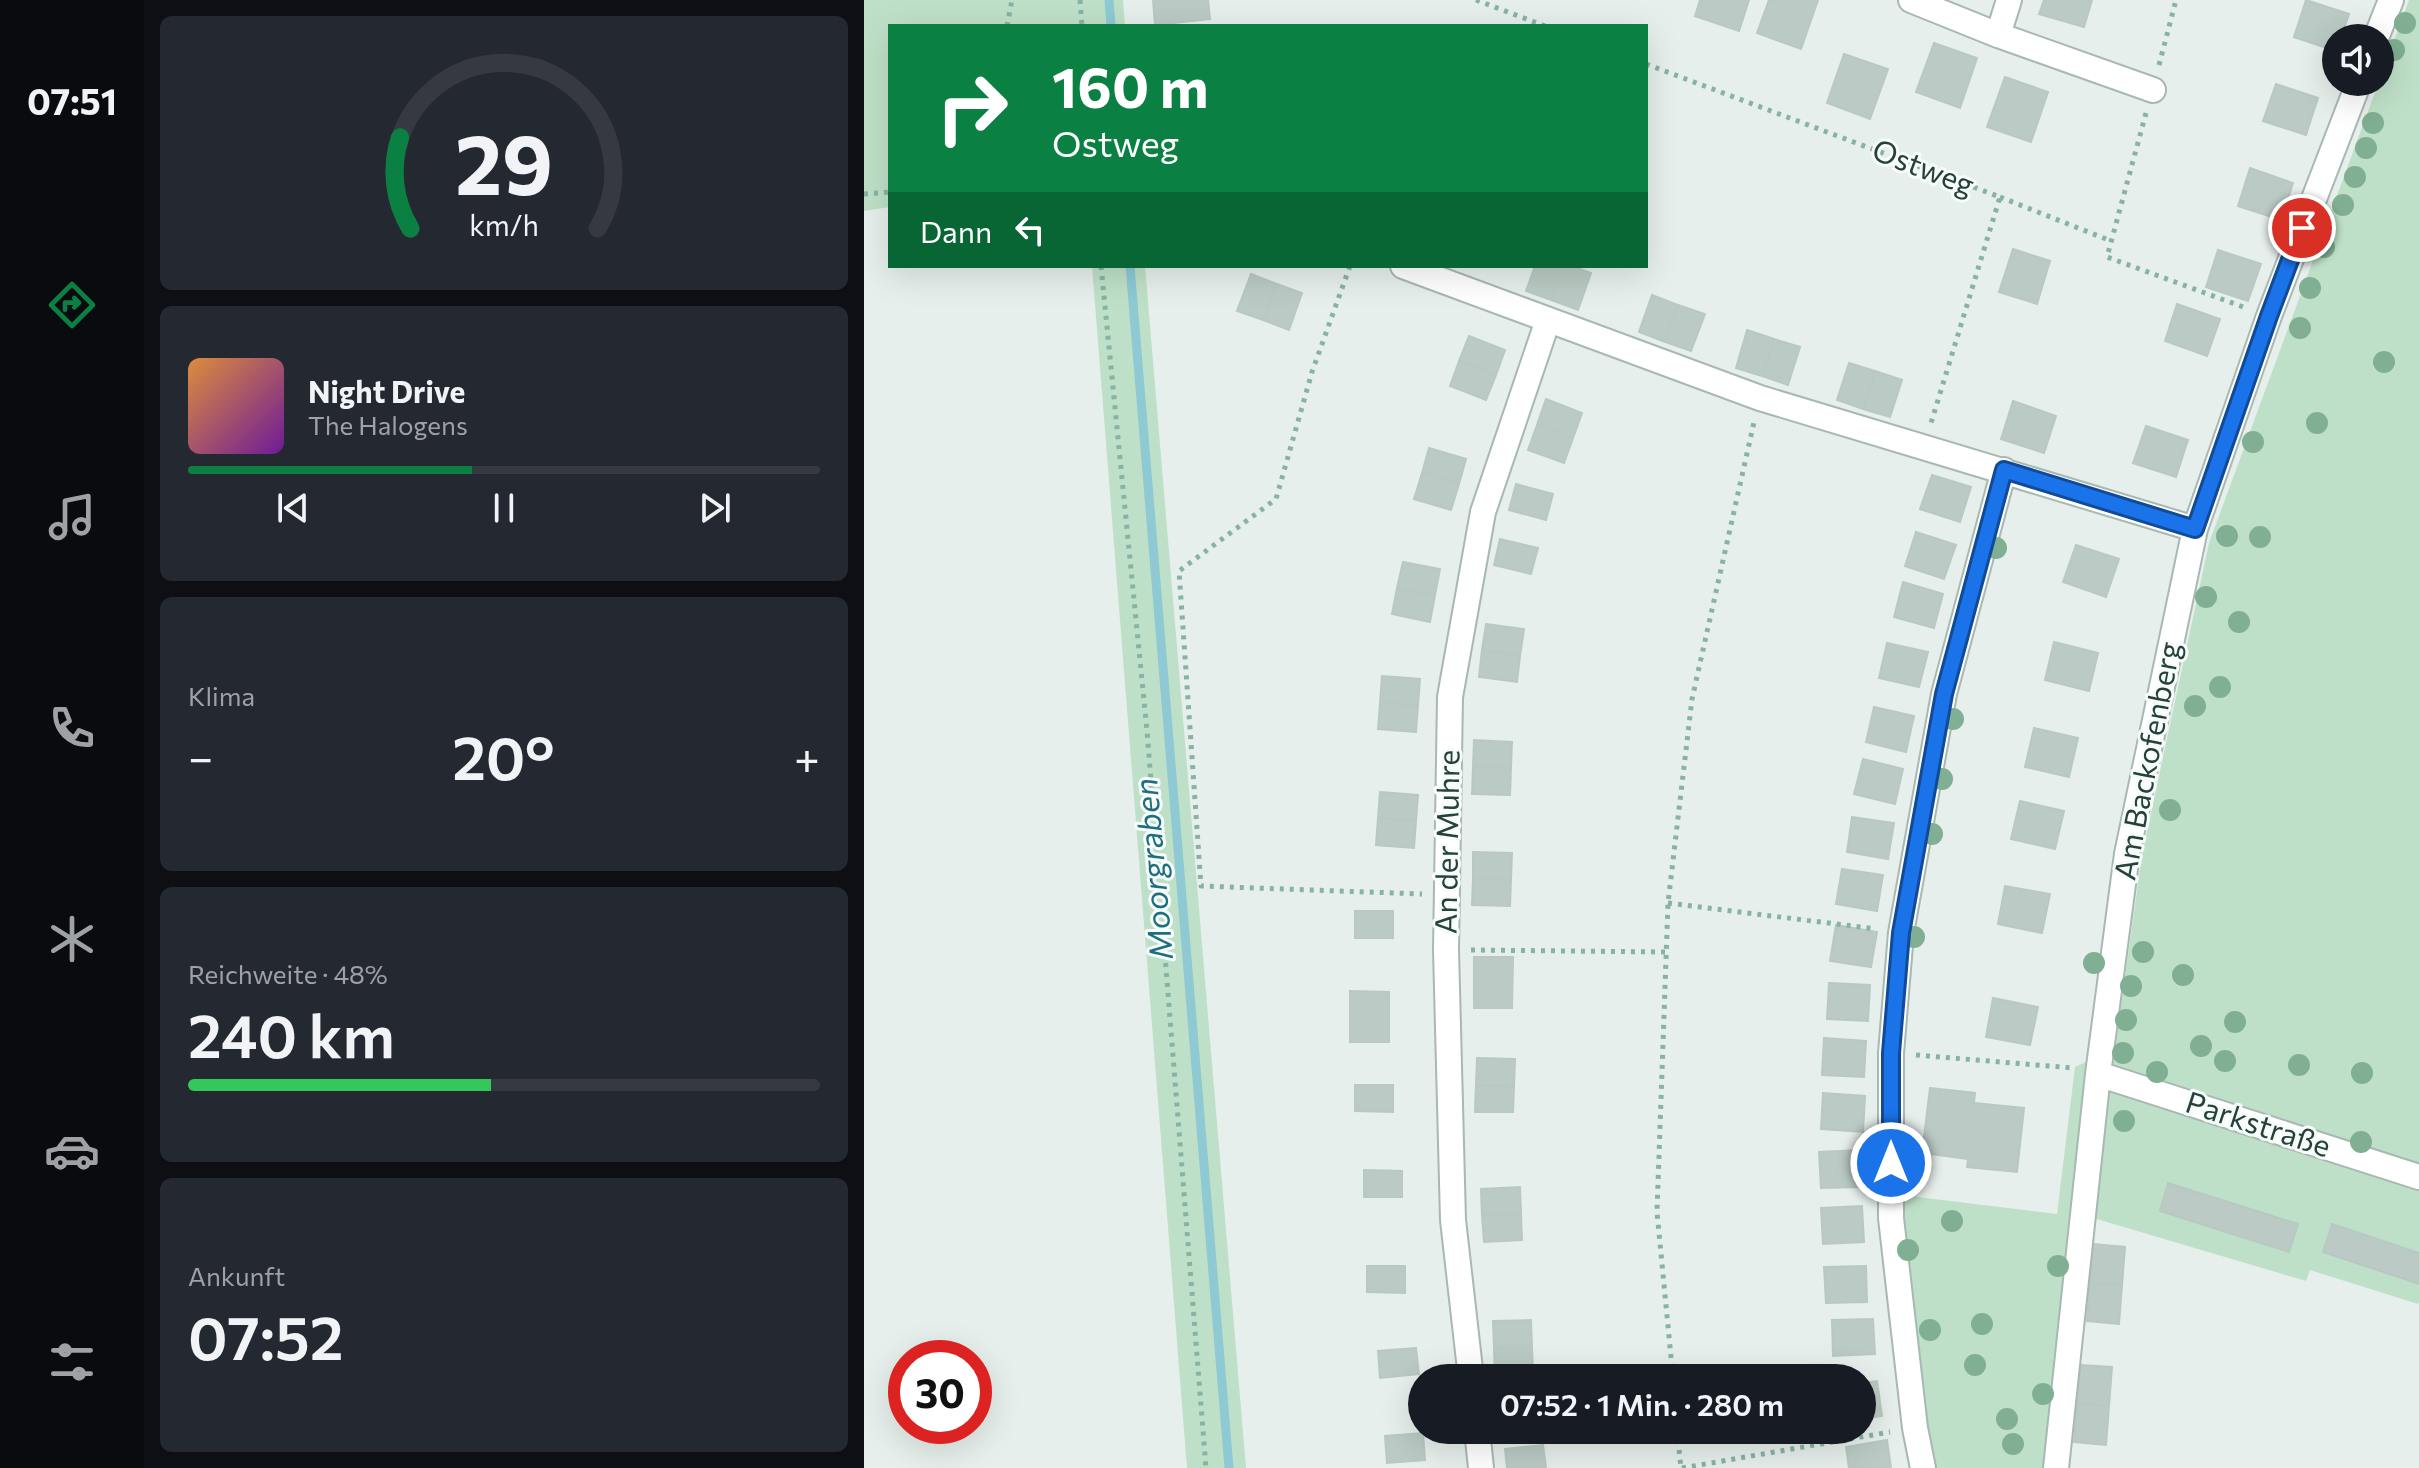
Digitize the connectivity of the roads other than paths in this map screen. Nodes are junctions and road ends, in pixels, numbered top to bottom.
1 (1911, 0) edge
2 (2009, 0) edge
3 (2391, 0) edge
4 (2382, 24) edge
5 (1998, 35) junction
6 (2153, 90) road end
7 (2354, 96) edge
8 (1408, 268) edge
9 (1548, 320) junction
10 (2004, 470) junction
11 (2195, 529) junction
12 (2098, 1074) junction
13 (2419, 1177) edge
14 (1469, 1364) edge
15 (1478, 1444) edge
16 (1481, 1468) edge
17 (1923, 1468) edge
18 (2056, 1468) edge

1 - 5 street
2 - 5 street
3 - 4 street
5 - 6 street
7 - 11 street, Am Backofenberg
8 - 9 street
9 - 10 street
9 - 14 street, An der Muhre
10 - 11 street
10 - 17 street
11 - 12 street, Am Backofenberg
12 - 13 street, Parkstraße
12 - 18 street, Am Backofenberg
15 - 16 street

